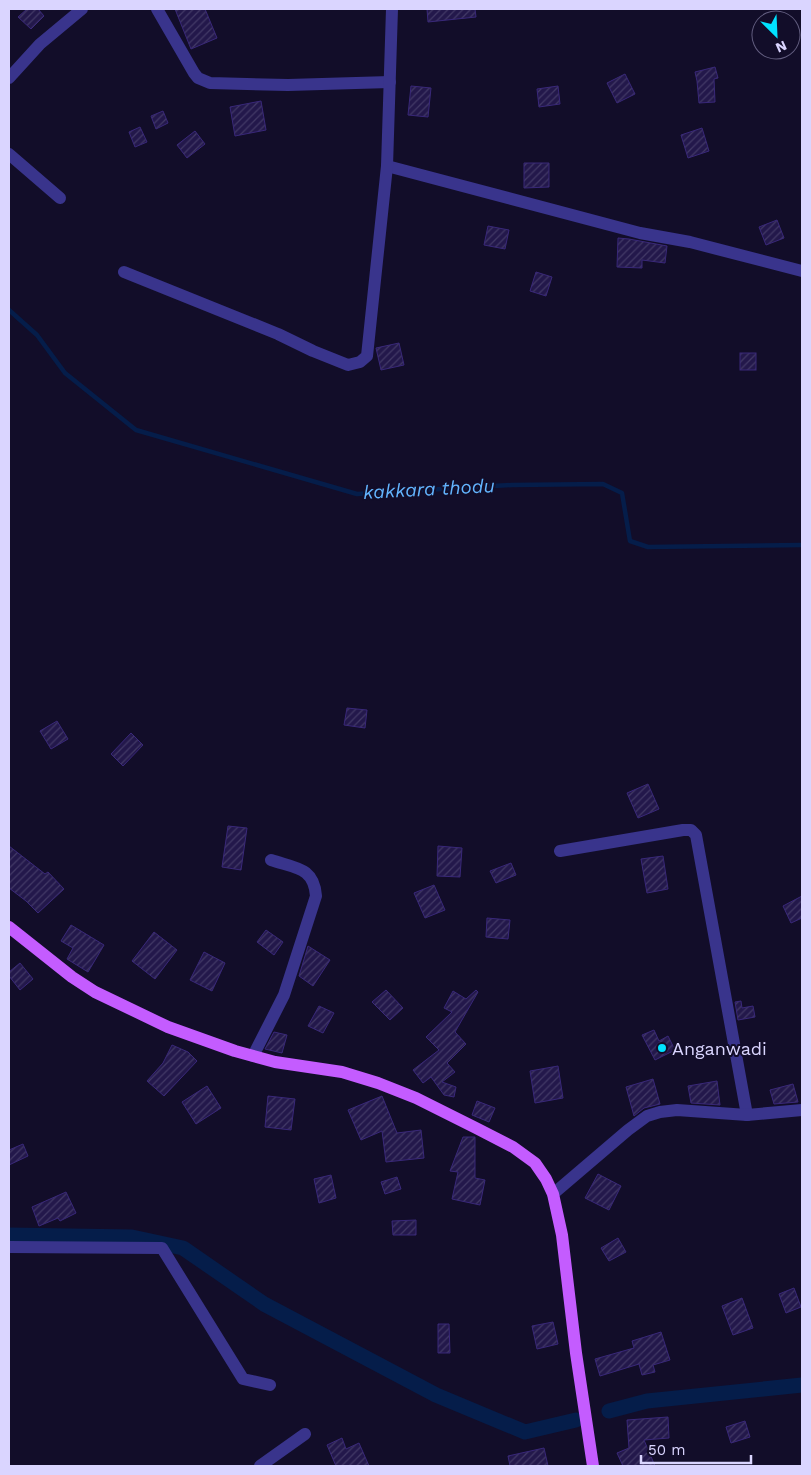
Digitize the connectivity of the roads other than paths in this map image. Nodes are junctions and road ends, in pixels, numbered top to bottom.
1 (82, 9) edge
2 (157, 9) edge
3 (392, 9) edge
4 (9, 78) edge
5 (390, 82) junction
6 (9, 154) edge
7 (388, 166) junction
8 (60, 198) dead end
9 (802, 270) edge
10 (124, 272) dead end
11 (560, 851) dead end
12 (271, 860) dead end
13 (9, 927) edge
14 (253, 1056) junction
15 (802, 1110) edge
16 (747, 1115) junction
17 (553, 1194) junction
18 (9, 1247) edge
19 (270, 1385) dead end
20 (305, 1434) dead end
21 (260, 1466) edge
22 (593, 1466) edge

1 - 4 street
2 - 5 street
3 - 5 street
5 - 7 street
6 - 8 street
7 - 9 street
7 - 10 street
11 - 16 street
12 - 14 street
13 - 14 main road
14 - 17 main road
15 - 16 street
16 - 17 street
17 - 22 main road
18 - 19 street
20 - 21 street

